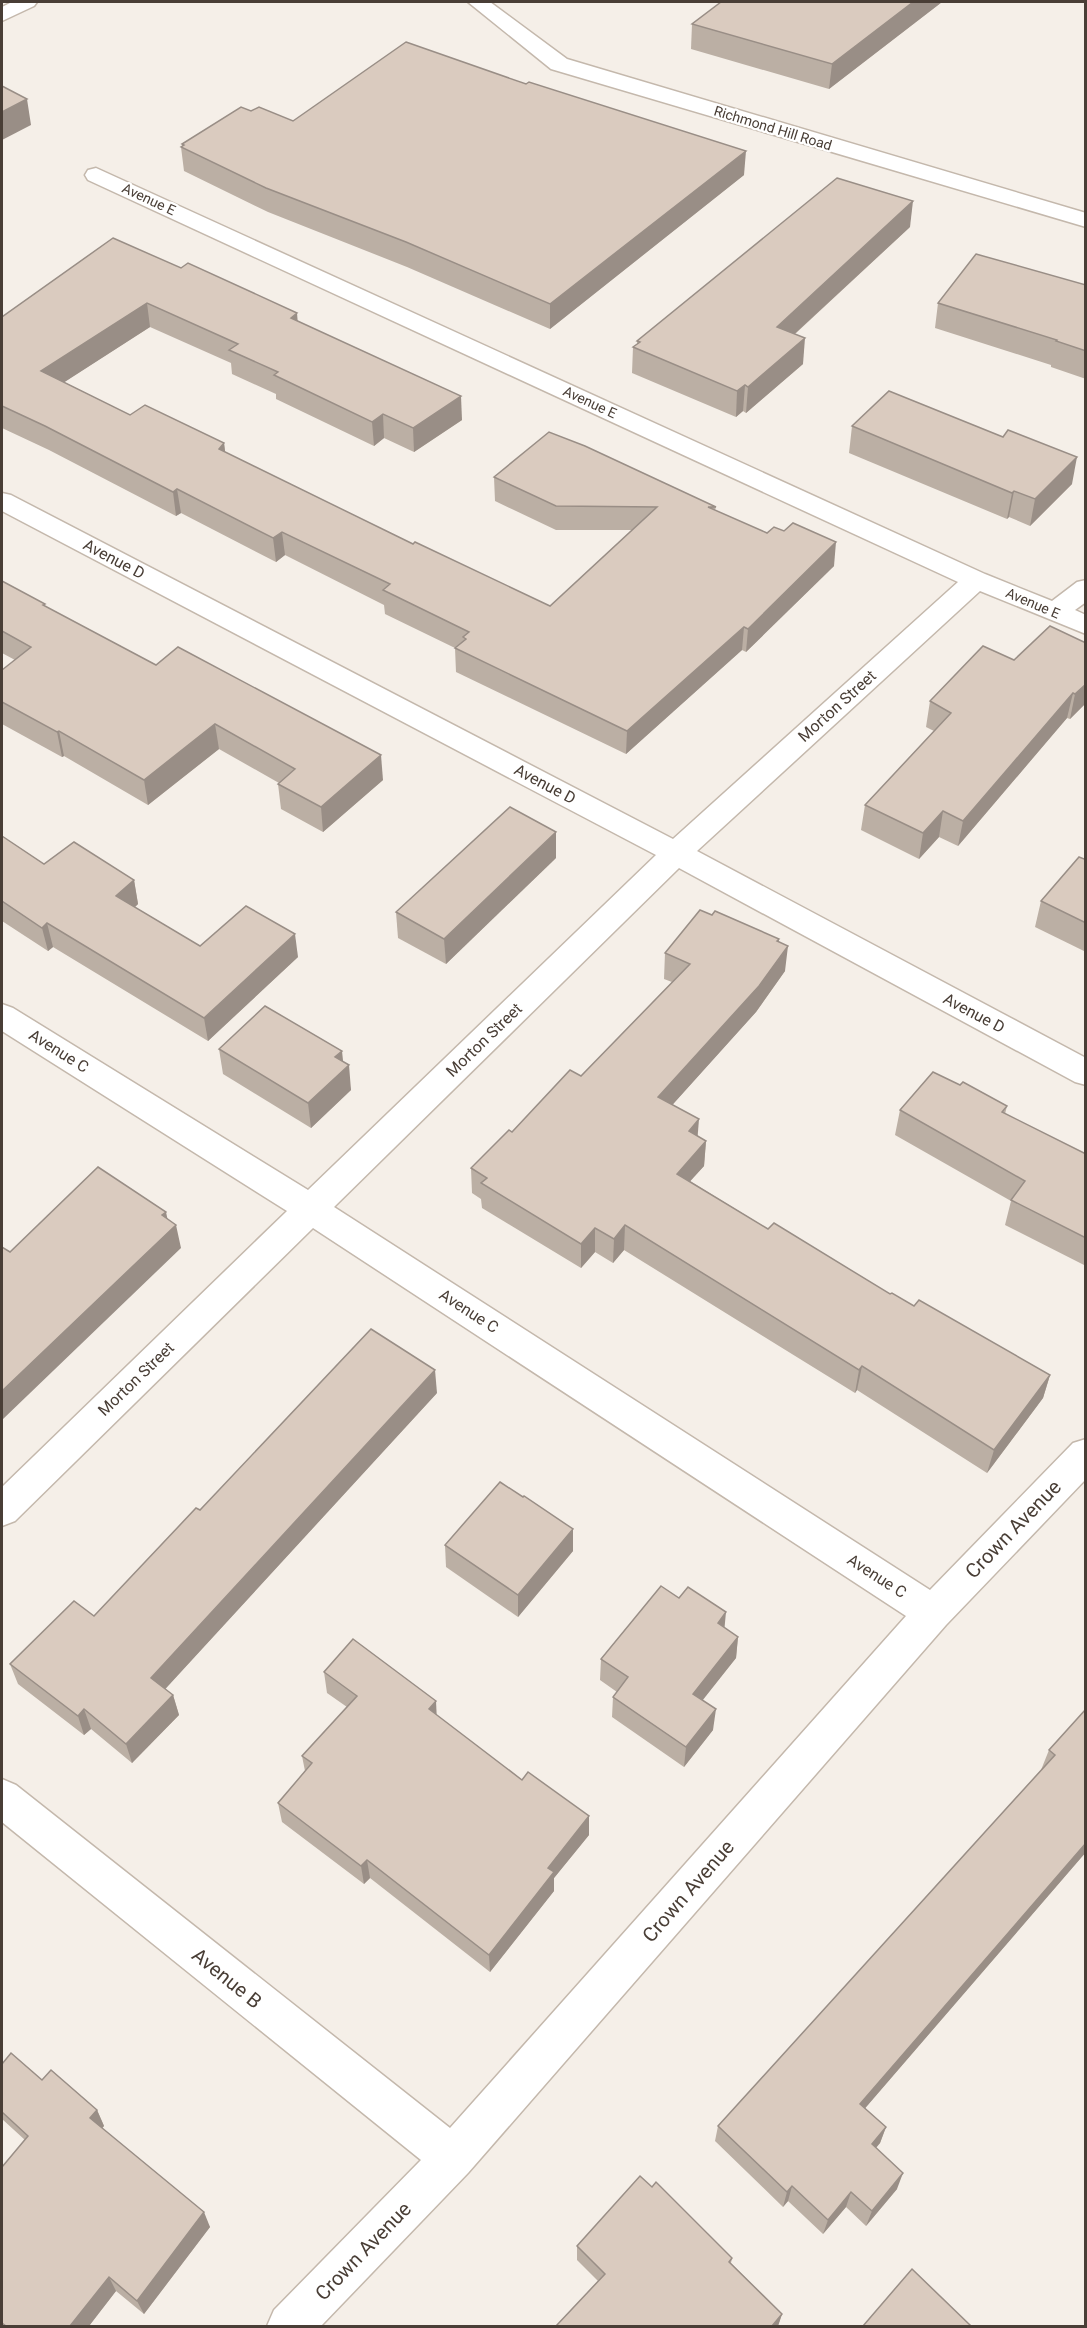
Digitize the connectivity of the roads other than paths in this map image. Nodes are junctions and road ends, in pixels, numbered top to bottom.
1 (27, 2) edge
2 (478, 2) edge
3 (2, 15) edge
4 (96, 175) dead end
5 (1086, 220) edge
6 (2, 501) edge
7 (976, 580) junction
8 (1086, 588) edge
9 (1055, 613) junction
10 (1086, 625) edge
11 (676, 853) junction
12 (2, 1016) edge
13 (1086, 1073) edge
14 (311, 1209) junction
15 (1086, 1454) edge
16 (2, 1510) edge
17 (933, 1613) junction
18 (2, 1798) edge
19 (453, 2158) junction
20 (290, 2326) edge

1 - 3 street
2 - 5 street, Richmond Hill Road
4 - 7 street, Avenue E
6 - 11 street, Avenue D
7 - 9 street, Avenue E
7 - 11 street, Morton Street
8 - 9 street
9 - 10 street, Avenue E
11 - 13 street, Avenue D
11 - 14 street, Morton Street
12 - 14 street, Avenue C
14 - 16 street, Morton Street
14 - 17 street, Avenue C
15 - 17 street, Crown Avenue
17 - 19 street, Crown Avenue
18 - 19 street, Avenue B
19 - 20 street, Crown Avenue

